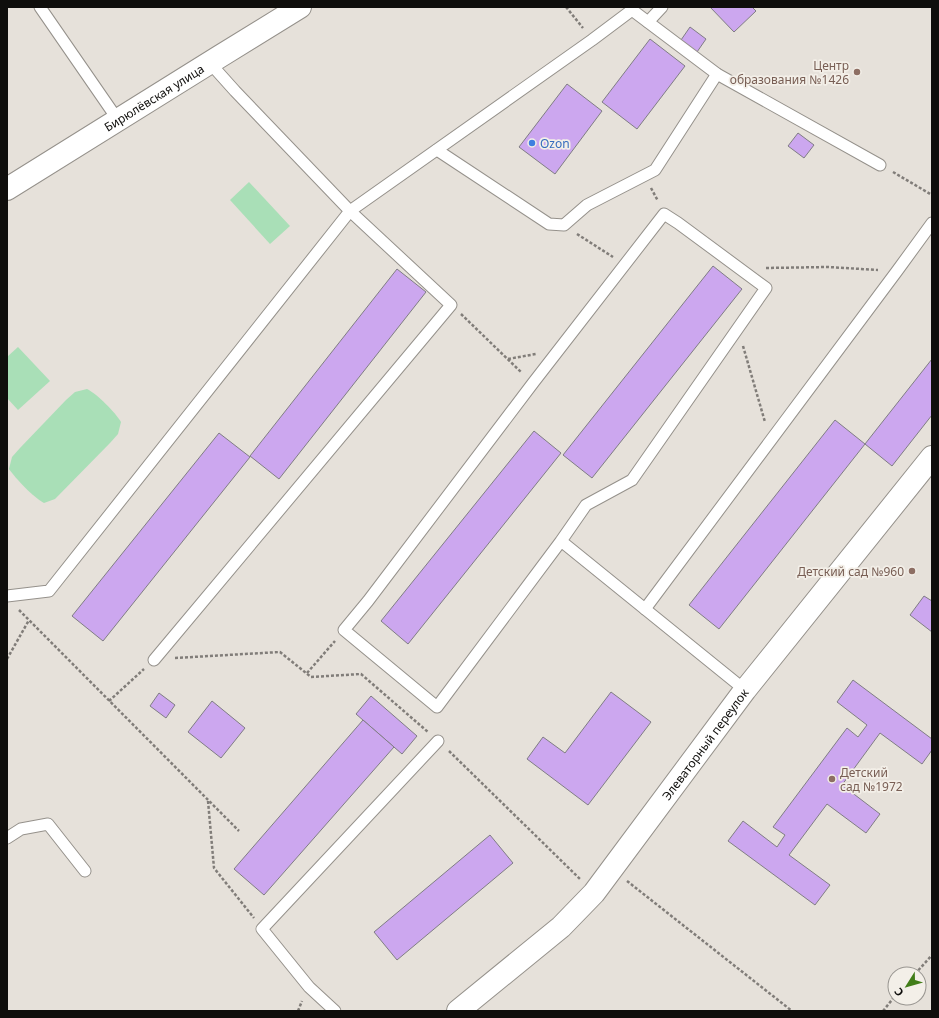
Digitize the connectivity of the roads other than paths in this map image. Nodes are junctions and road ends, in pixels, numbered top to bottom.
1 (40, 7) edge
2 (300, 7) edge
3 (662, 7) edge
4 (648, 22) junction
5 (209, 62) junction
6 (717, 74) junction
7 (118, 120) junction
8 (437, 150) junction
9 (880, 164) road end
10 (7, 189) edge
11 (350, 211) junction
12 (932, 222) edge
13 (932, 457) edge
14 (560, 541) junction
15 (7, 596) edge
16 (645, 609) junction
17 (154, 660) road end
18 (745, 690) junction
19 (438, 741) road end
20 (7, 838) edge
21 (85, 871) dead end
22 (335, 1011) edge
23 (458, 1011) edge

1 - 7 lane
2 - 5 street, Бирюлёвская улица
3 - 4 lane
4 - 6 lane
4 - 8 lane
5 - 7 street, Бирюлёвская улица
5 - 11 lane
6 - 8 lane
6 - 9 lane
7 - 10 street, Бирюлёвская улица
8 - 11 lane
11 - 15 lane
11 - 17 lane
12 - 16 lane
13 - 18 street, Элеваторный переулок
14 - 14 lane
14 - 16 lane
16 - 18 lane
18 - 23 street, Элеваторный переулок
19 - 22 lane
20 - 21 lane

